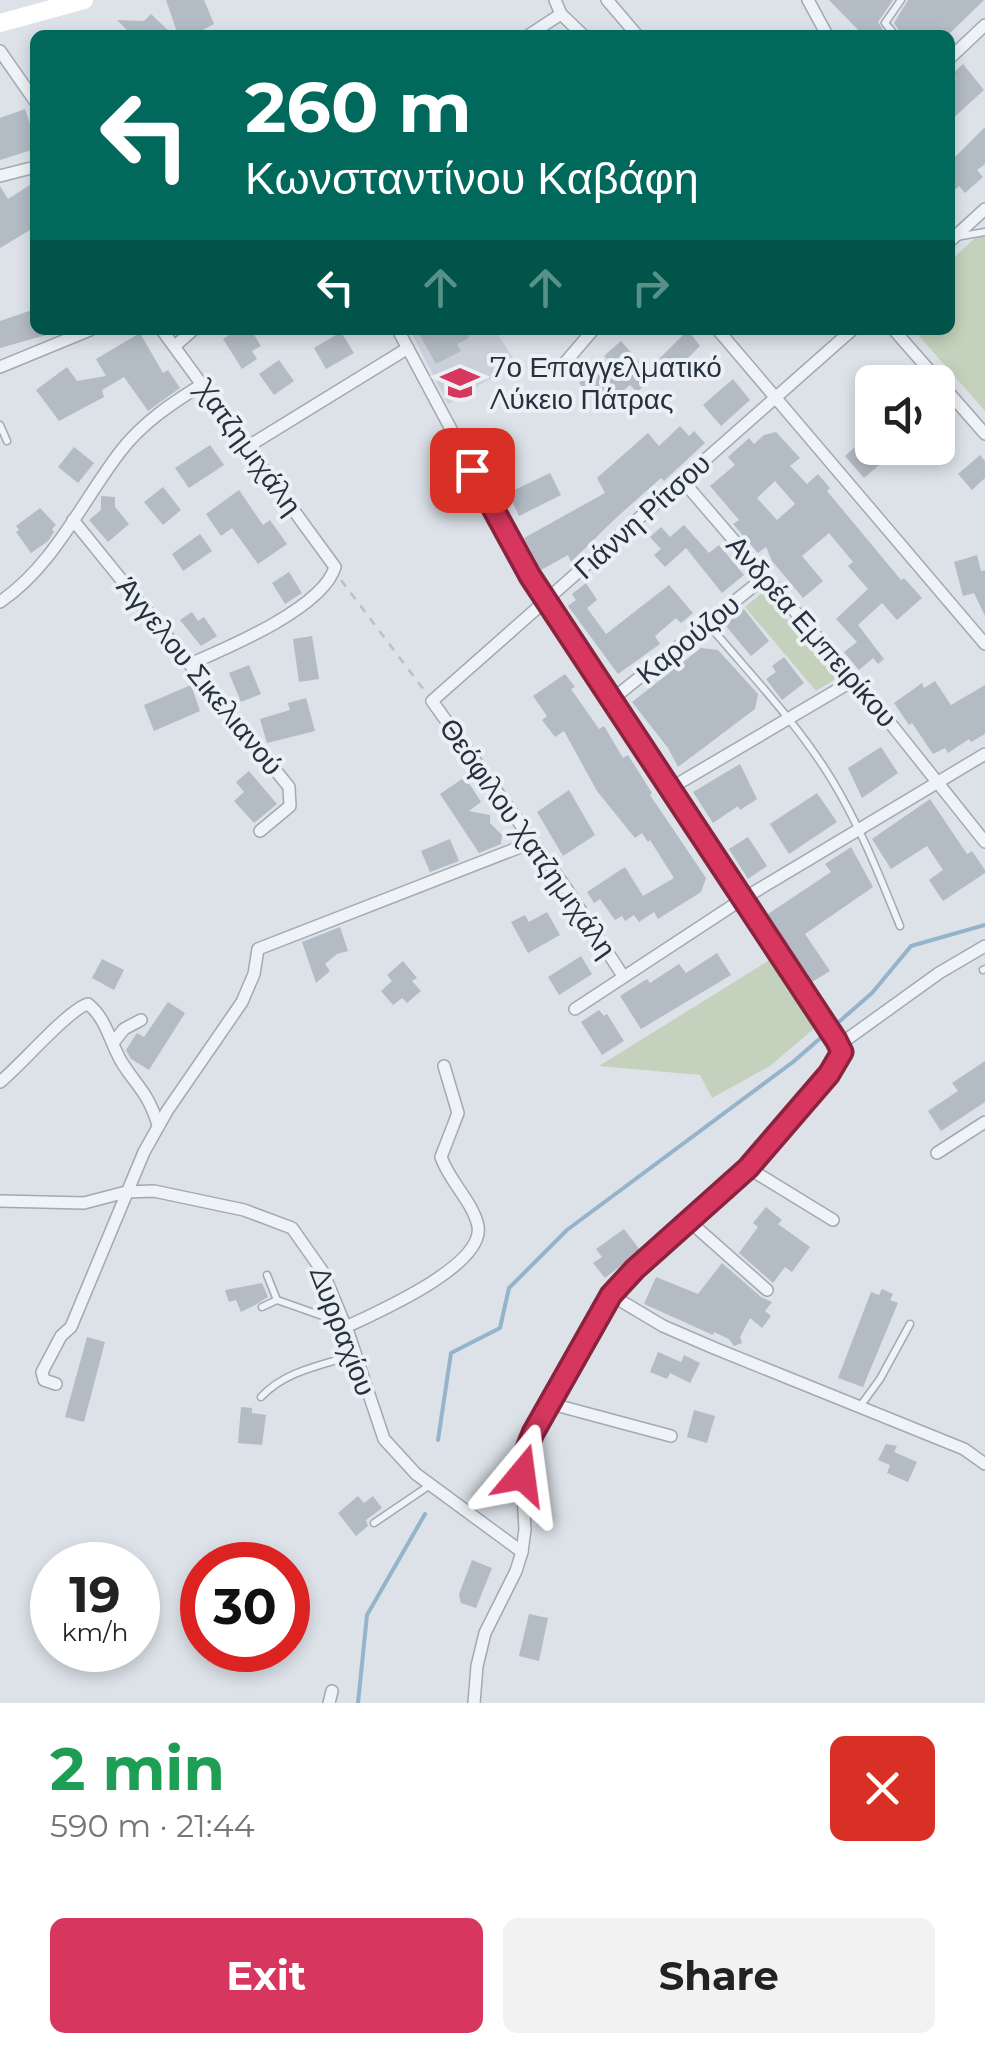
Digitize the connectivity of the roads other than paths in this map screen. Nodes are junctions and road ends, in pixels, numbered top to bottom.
1 (555, 0) edge
2 (607, 0) edge
3 (808, 0) edge
4 (901, 0) edge
5 (73, 2) edge
6 (561, 14) junction
7 (0, 22) edge
8 (985, 26) edge
9 (537, 30) edge
10 (579, 30) edge
11 (633, 30) edge
12 (824, 30) edge
13 (890, 30) edge
14 (0, 52) edge
15 (955, 53) edge
16 (30, 94) edge
17 (30, 168) edge
18 (0, 176) edge
19 (985, 210) edge
20 (985, 232) edge
21 (955, 236) edge
22 (955, 238) edge
23 (78, 335) edge
24 (166, 335) edge
25 (188, 335) edge
26 (401, 335) edge
27 (589, 335) edge
28 (722, 335) edge
29 (846, 335) edge
30 (898, 335) edge
31 (176, 346) junction
32 (408, 348) junction
33 (563, 365) dead end
34 (0, 367) edge
35 (203, 384) junction
36 (776, 396) junction
37 (0, 425) edge
38 (985, 434) edge
39 (7, 441) dead end
40 (247, 447) junction
41 (682, 480) junction
42 (74, 520) junction
43 (765, 578) junction
44 (546, 601) junction
45 (0, 602) edge
46 (707, 623) junction
47 (985, 644) edge
48 (190, 664) junction
49 (854, 680) junction
50 (432, 701) joint
51 (610, 701) junction
52 (788, 718) junction
53 (985, 754) edge
54 (940, 784) junction
55 (669, 789) junction
56 (260, 831) dead end
57 (860, 832) junction
58 (533, 842) junction
59 (985, 842) edge
60 (741, 900) junction
61 (900, 926) dead end
62 (985, 946) edge
63 (624, 976) junction
64 (574, 1008) dead end
65 (141, 1020) dead end
66 (113, 1043) junction
67 (839, 1046) junction
68 (444, 1066) dead end
69 (0, 1082) edge
70 (985, 1122) edge
71 (158, 1125) junction
72 (938, 1153) dead end
73 (748, 1168) junction
74 (126, 1192) junction
75 (0, 1201) edge
76 (833, 1220) dead end
77 (689, 1221) junction
78 (267, 1275) dead end
79 (767, 1290) dead end
80 (611, 1295) junction
81 (277, 1300) junction
82 (262, 1306) dead end
83 (344, 1322) junction
84 (910, 1324) dead end
85 (356, 1355) junction
86 (56, 1384) dead end
87 (261, 1397) dead end
88 (548, 1403) junction
89 (860, 1406) junction
90 (671, 1436) dead end
91 (985, 1464) edge
92 (431, 1484) junction
93 (374, 1524) dead end
94 (522, 1552) junction
95 (474, 1703) edge

1 - 6 street
2 - 11 street
3 - 12 street
4 - 13 lane
5 - 7 main road
6 - 9 street
6 - 10 street
8 - 15 street
14 - 16 street
17 - 18 street
19 - 21 street
20 - 22 lane
23 - 34 street
24 - 31 street, Χατζημιχάλη
25 - 31 street
26 - 32 street
27 - 33 street
28 - 36 street
29 - 36 street, Γιάννη Ρίτσου
30 - 38 street
31 - 35 street, Χατζημιχάλη
32 - 40 street
32 - 44 street
35 - 40 street, Χατζημιχάλη
35 - 42 street
36 - 41 street, Γιάννη Ρίτσου
36 - 47 street
37 - 39 lane
40 - 48 street, Χατζημιχάλη
41 - 43 street, Ανδρέα Εμπειρίκου
41 - 44 street, Γιάννη Ρίτσου
42 - 45 street
42 - 48 street, Άγγελου Σικελιανού
43 - 46 street, Καρούζου
43 - 49 street, Ανδρέα Εμπειρίκου
44 - 50 street, Γιάννη Ρίτσου
44 - 51 street
46 - 51 street, Καρούζου
46 - 52 lane
48 - 56 street, Άγγελου Σικελιανού
49 - 52 street
49 - 54 street, Ανδρέα Εμπειρίκου
50 - 58 street, Θεόφιλου Χατζημιχάλη
51 - 55 street
52 - 55 street
52 - 57 lane
53 - 54 street
54 - 57 street
54 - 59 street, Ανδρέα Εμπειρίκου
55 - 60 street
57 - 60 street
57 - 61 lane
58 - 63 street, Θεόφιλου Χατζημιχάλη
58 - 71 street
60 - 63 street
60 - 67 street
62 - 67 street
63 - 64 street
65 - 66 street
66 - 69 street
66 - 71 street
67 - 73 street
68 - 83 street
70 - 72 street
71 - 74 street
73 - 76 street
73 - 77 street
74 - 75 street, Δυρραχίου
74 - 83 street, Δυρραχίου
74 - 86 street
77 - 79 street
77 - 80 street
78 - 81 lane
80 - 88 street
80 - 89 street
81 - 82 lane
81 - 83 lane
83 - 85 street, Δυρραχίου
84 - 89 lane
85 - 87 lane
85 - 92 street, Δυρραχίου
88 - 90 street
88 - 94 street
89 - 91 street
92 - 93 lane
92 - 94 street, Δυρραχίου
94 - 95 street

